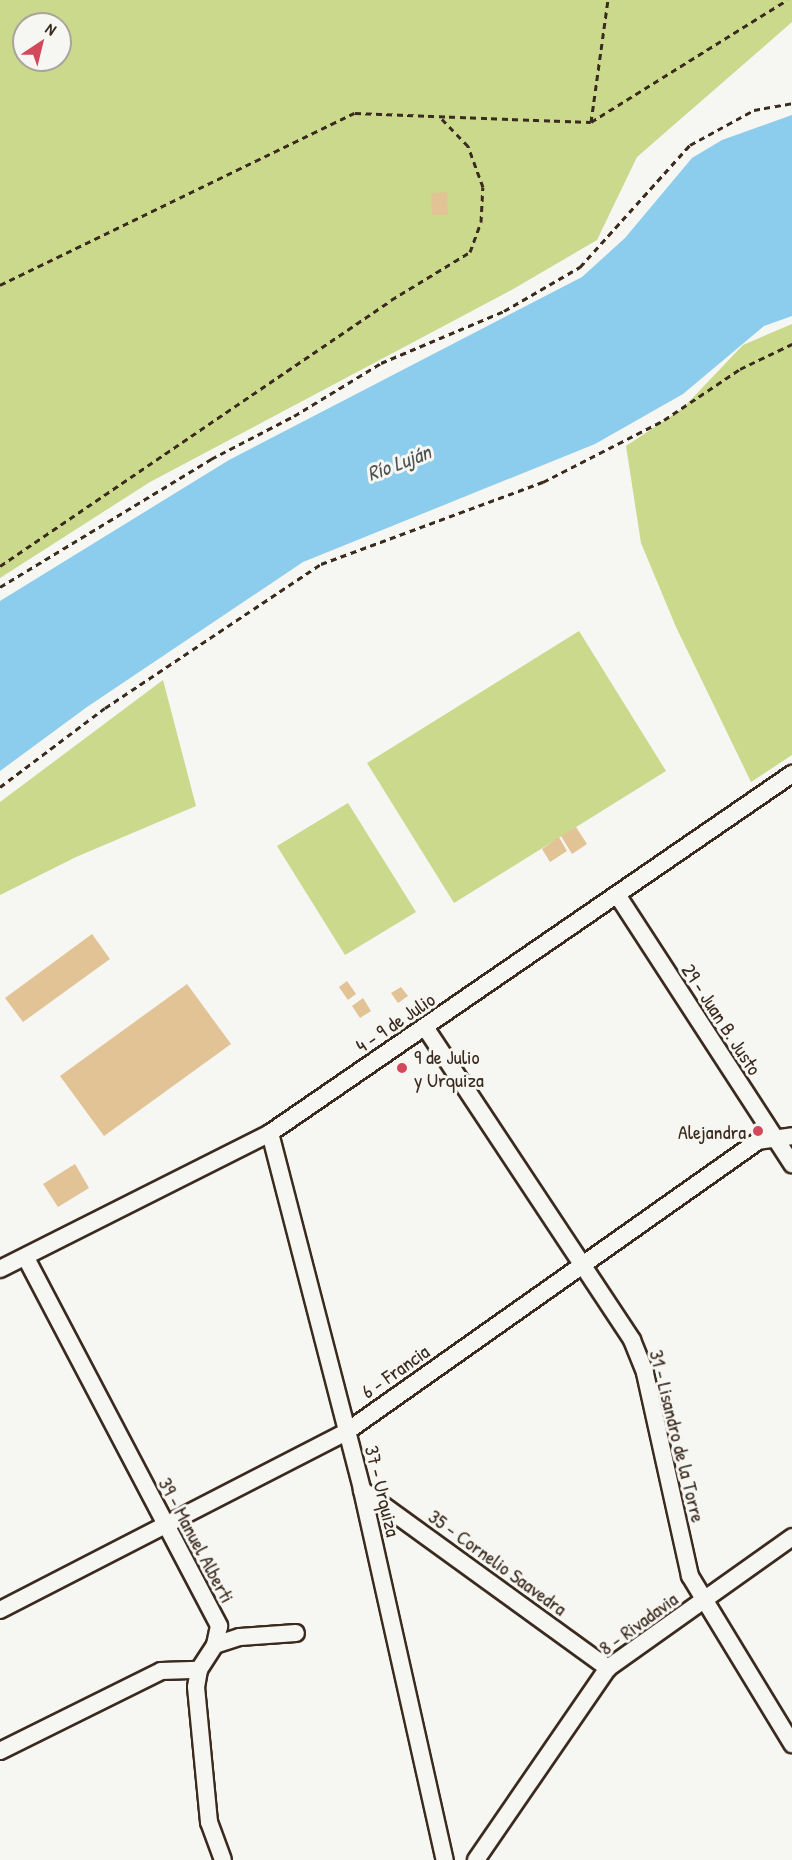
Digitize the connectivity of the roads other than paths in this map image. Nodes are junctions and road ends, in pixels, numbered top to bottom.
1 (792, 774) edge
2 (618, 896) junction
3 (425, 1027) junction
4 (270, 1133) junction
5 (784, 1138) edge
6 (792, 1164) edge
7 (26, 1258) junction
8 (581, 1265) junction
9 (0, 1269) edge
10 (346, 1432) junction
11 (362, 1490) junction
12 (166, 1527) junction
13 (792, 1537) edge
14 (702, 1602) junction
15 (0, 1610) edge
16 (296, 1633) dead end
17 (215, 1645) junction
18 (608, 1668) junction
19 (199, 1670) junction
20 (792, 1744) edge
21 (0, 1751) edge
22 (223, 1860) edge
23 (445, 1860) edge
24 (476, 1860) edge

1 - 2 street, 4 - 9 de Julio
2 - 3 street, 4 - 9 de Julio
2 - 5 street, 29 - Juan B. Justo
3 - 4 street, 4 - 9 de Julio
3 - 8 street, 31 - Lisandro de la Torre
4 - 7 street, 4 - 9 de Julio
4 - 10 street, 37 - Urquiza
5 - 6 street, 29 - Juan B. Justo
5 - 8 street, 6 - Francia
7 - 9 street, 4 - 9 de Julio
7 - 12 street, 39 - Manuel Alberti
8 - 10 street, 6 - Francia
8 - 14 street, 31 - Lisandro de la Torre
10 - 11 street, 37 - Urquiza
10 - 12 street, 6 - Francia
11 - 18 street, 35 - Cornelio Saavedra
11 - 23 street, 37 - Urquiza
12 - 15 street, 6 - Francia
12 - 17 street, 39 - Manuel Alberti
13 - 14 street, 8 - Rivadavia
14 - 18 street, 8 - Rivadavia
14 - 20 street, 31 - Lisandro de la Torre
16 - 17 street
17 - 19 street
18 - 24 street, 8 - Rivadavia
19 - 21 street
19 - 22 street

